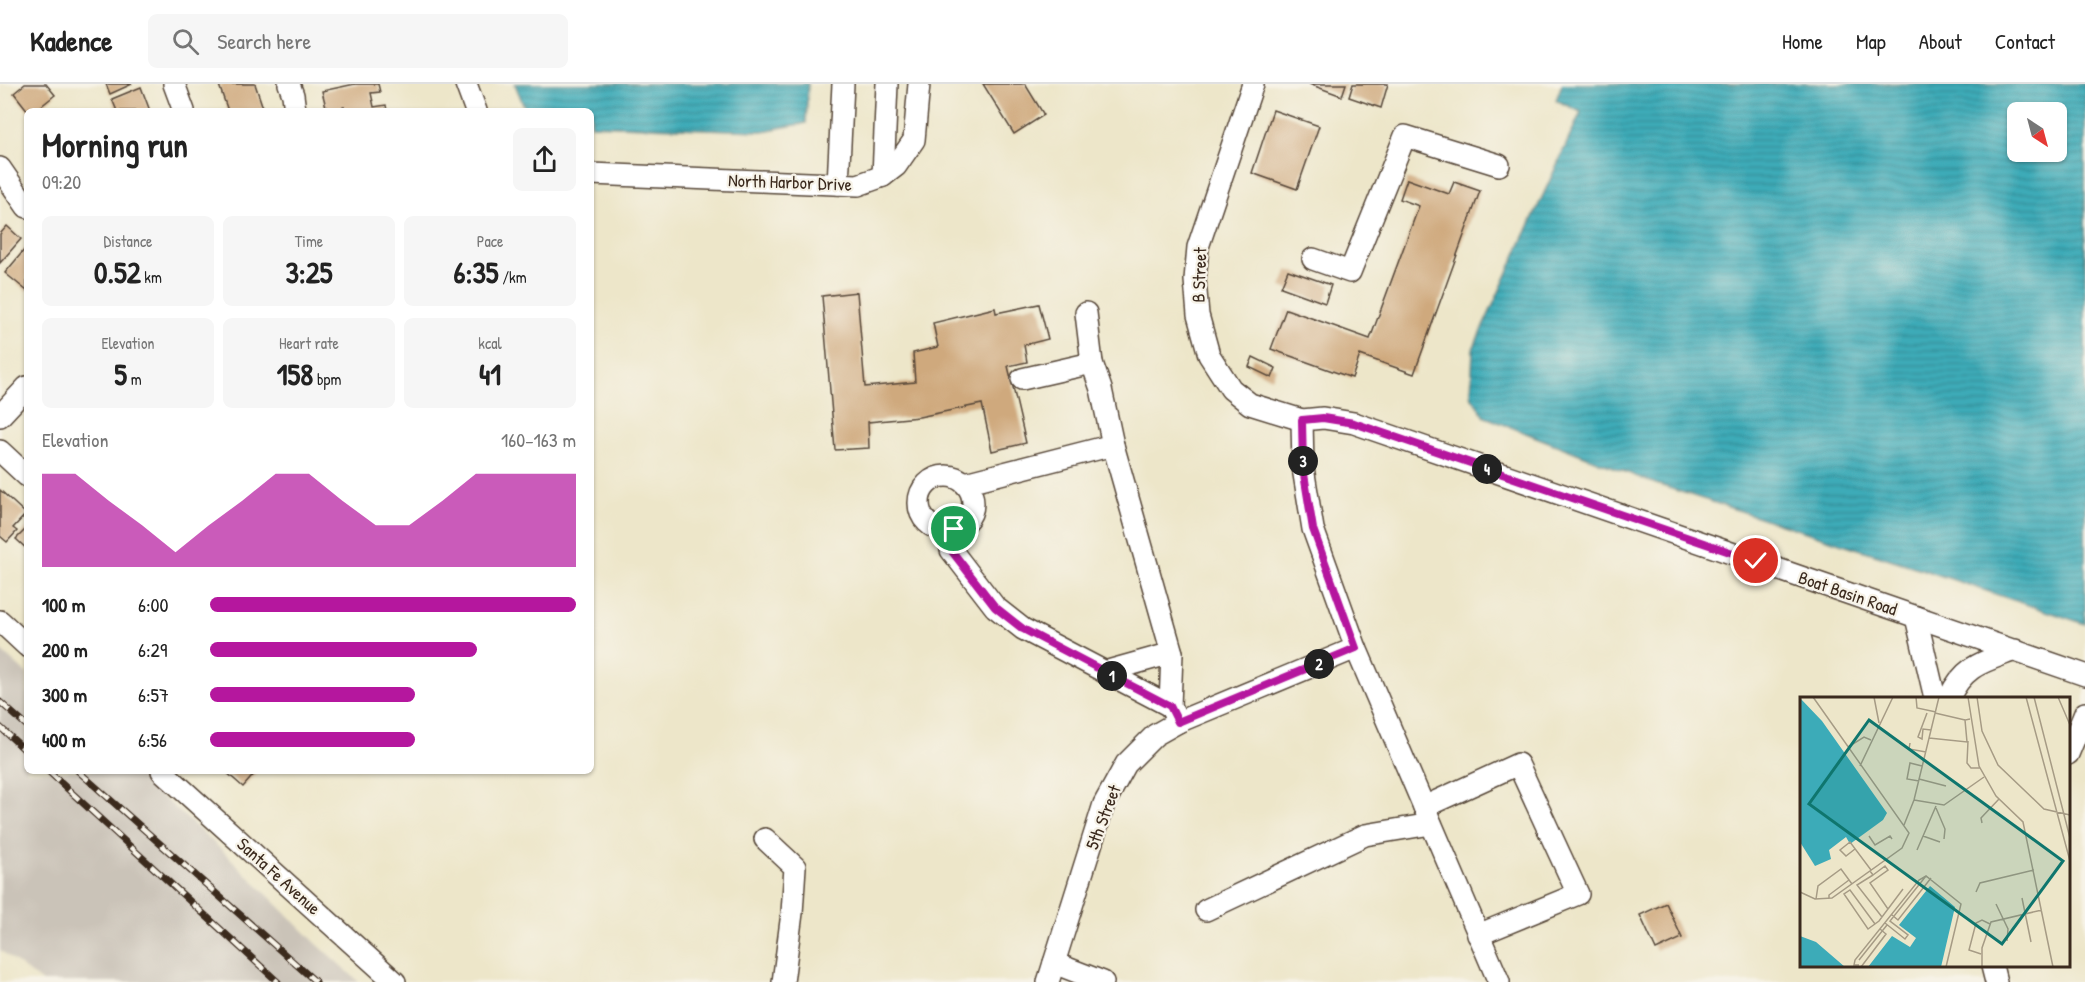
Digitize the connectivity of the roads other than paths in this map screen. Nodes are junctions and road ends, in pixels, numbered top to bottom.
1 (174, 84) edge
2 (289, 84) edge
3 (466, 84) edge
4 (843, 84) edge
5 (887, 84) edge
6 (919, 84) edge
7 (1253, 84) edge
8 (183, 108) edge
9 (295, 108) edge
10 (475, 108) edge
11 (1499, 165) dead end
12 (0, 168) edge
13 (594, 174) edge
14 (883, 176) junction
15 (838, 184) junction
16 (24, 203) edge
17 (1313, 259) dead end
18 (1086, 313) dead end
19 (1092, 363) junction
20 (1022, 380) dead end
21 (24, 390) edge
22 (0, 416) edge
23 (1302, 420) junction
24 (1113, 445) junction
25 (0, 451) edge
26 (24, 473) edge
27 (965, 483) junction
28 (948, 530) junction
29 (1916, 616) junction
30 (0, 621) edge
31 (24, 643) edge
32 (1356, 648) junction
33 (2015, 650) junction
34 (1172, 654) junction
35 (1104, 672) junction
36 (2085, 675) edge
37 (1935, 697) edge
38 (1949, 697) edge
39 (2085, 713) edge
40 (1174, 714) junction
41 (2070, 749) edge
42 (165, 774) edge
43 (1427, 816) junction
44 (765, 839) dead end
45 (1206, 910) dead end
46 (1478, 935) junction
47 (1992, 967) edge
48 (1051, 973) edge
49 (395, 982) edge
50 (783, 982) edge
51 (1103, 982) edge
52 (1499, 982) edge
53 (1995, 982) edge

1 - 8 street
2 - 9 street
3 - 10 street
4 - 15 street
5 - 14 street
6 - 14 street, North Harbor Drive
7 - 23 street, B Street
11 - 17 street
12 - 16 street
13 - 15 street, North Harbor Drive
14 - 15 street, North Harbor Drive
18 - 19 street
19 - 20 street
19 - 24 street
21 - 22 street
23 - 29 street, Boat Basin Road
23 - 32 street
24 - 27 street
24 - 34 street
25 - 26 street
27 - 28 street
27 - 28 street
28 - 35 street
29 - 33 street, Boat Basin Road
29 - 37 street
30 - 31 street
32 - 40 street, 5th Street
32 - 43 street
33 - 36 street, Boat Basin Road
33 - 38 street
34 - 35 street
34 - 40 street
35 - 40 street
39 - 41 street
40 - 48 street, 5th Street
42 - 49 street, Santa Fe Avenue
43 - 45 street
43 - 46 street
43 - 46 street
44 - 50 street
46 - 52 street
47 - 53 street
48 - 51 street

